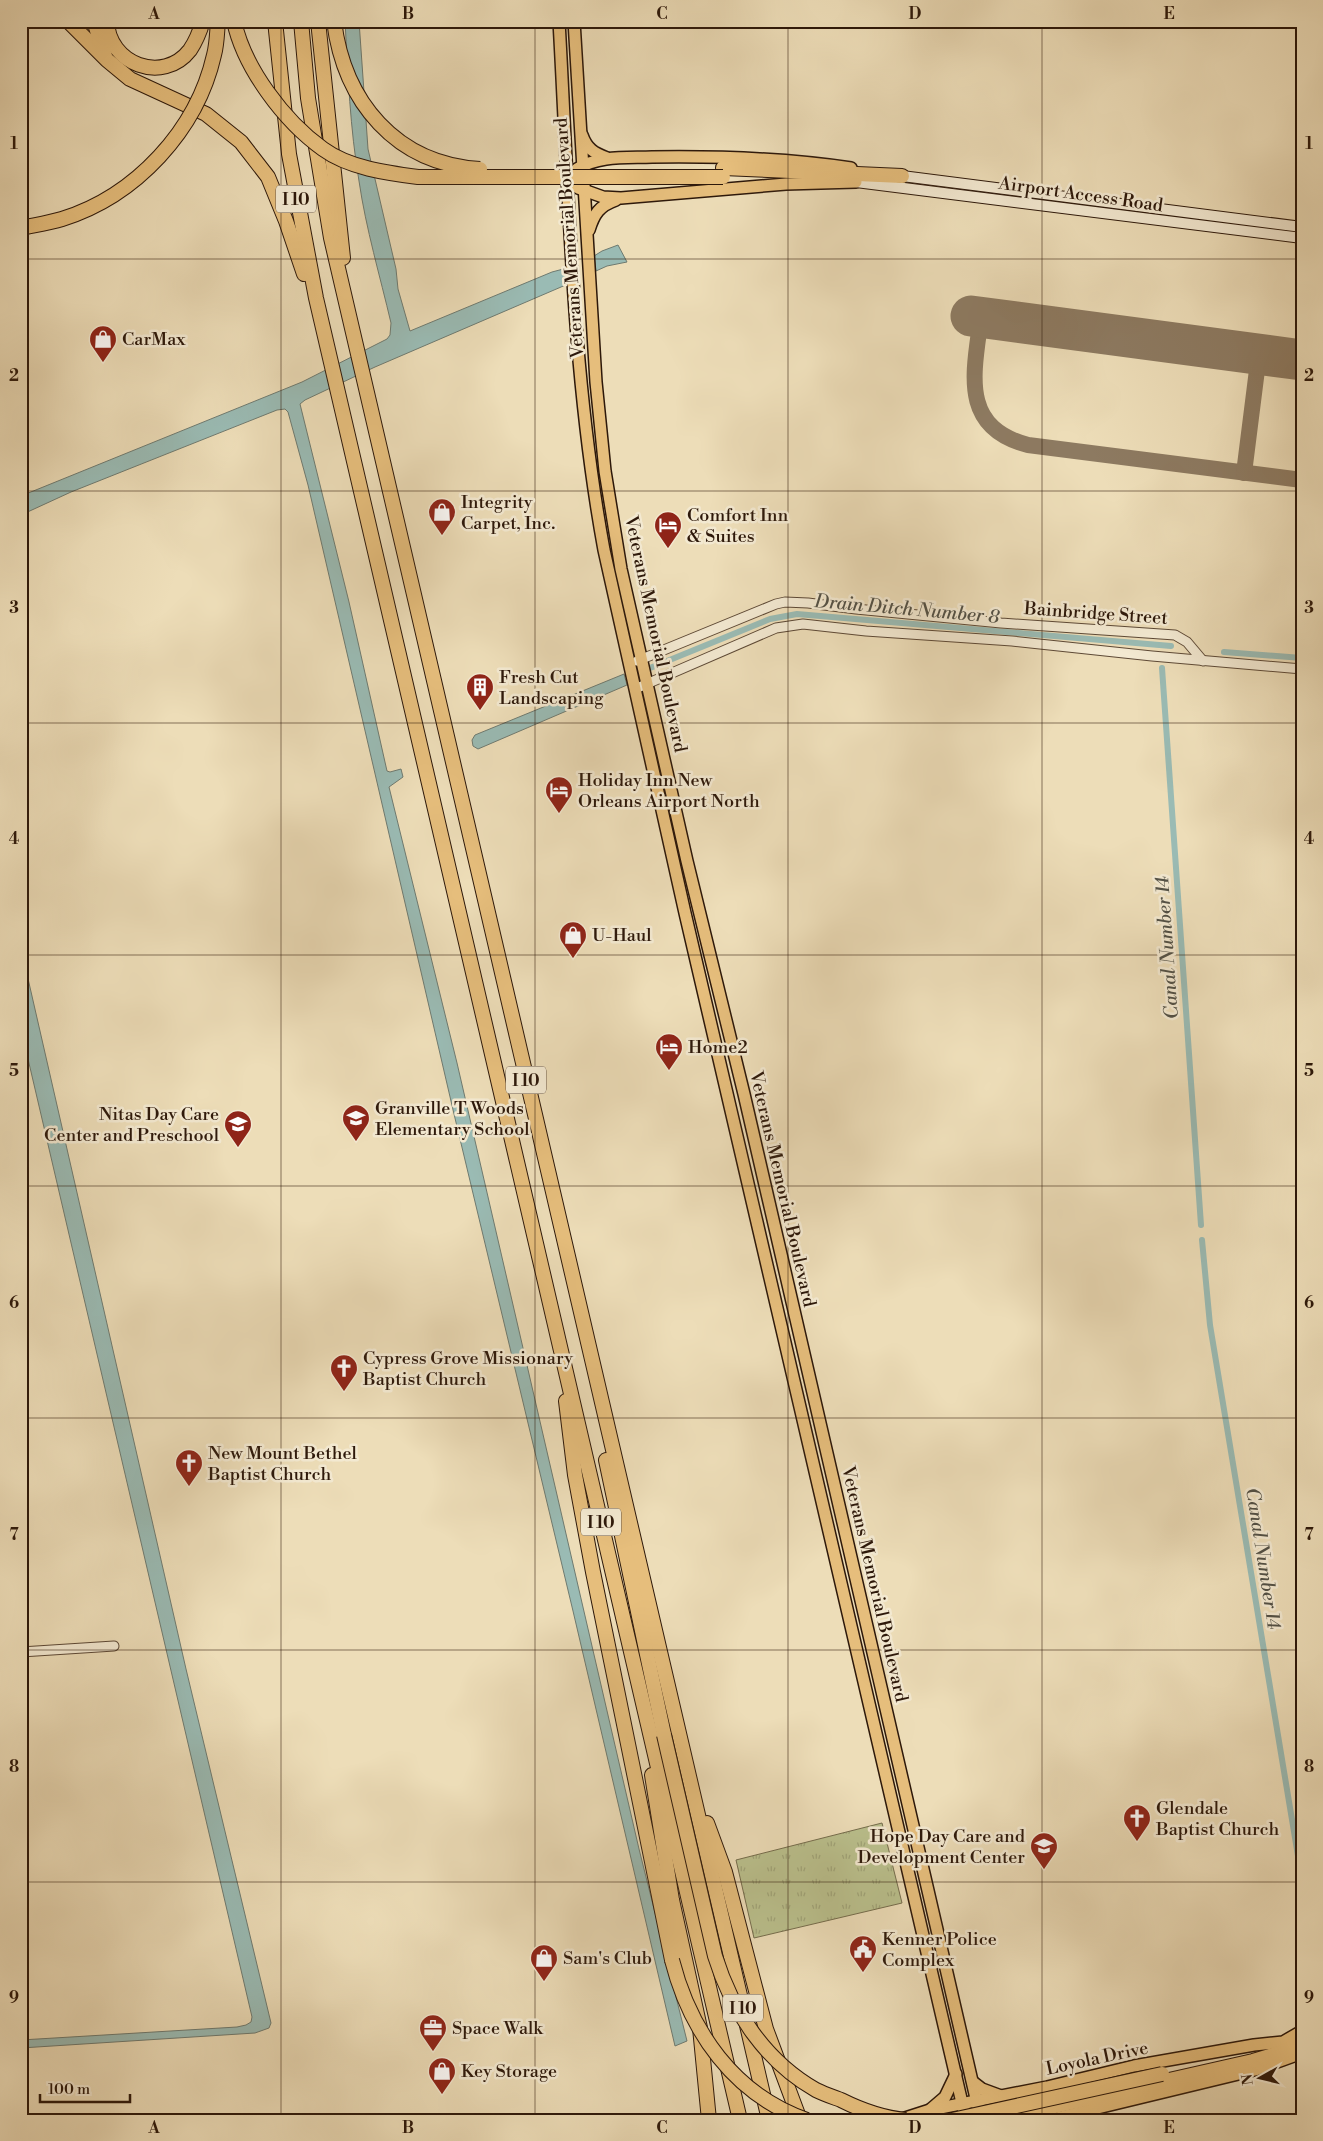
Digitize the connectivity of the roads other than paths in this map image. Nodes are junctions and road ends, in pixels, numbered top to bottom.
1 (68, 21) edge
2 (94, 21) edge
3 (107, 21) edge
4 (203, 21) edge
5 (218, 21) edge
6 (234, 21) edge
7 (275, 21) edge
8 (301, 21) edge
9 (318, 21) edge
10 (334, 21) edge
11 (559, 21) edge
12 (566, 21) edge
13 (574, 21) edge
14 (106, 60) junction
15 (576, 65) junction
16 (580, 130) junction
17 (607, 158) junction
18 (582, 165) junction
19 (723, 173) junction
20 (902, 176) junction
21 (568, 178) junction
22 (856, 182) junction
23 (584, 191) junction
24 (621, 198) junction
25 (1302, 227) edge
26 (21, 228) edge
27 (587, 237) junction
28 (1302, 238) edge
29 (574, 271) junction
30 (589, 277) junction
31 (577, 322) junction
32 (353, 334) junction
33 (327, 344) junction
34 (595, 374) junction
35 (642, 659) junction
36 (1203, 661) junction
37 (629, 664) junction
38 (1302, 669) edge
39 (647, 683) junction
40 (635, 689) junction
41 (713, 1030) junction
42 (729, 1036) junction
43 (718, 1056) junction
44 (735, 1060) junction
45 (736, 1135) junction
46 (766, 1190) junction
47 (768, 1264) junction
48 (795, 1316) junction
49 (558, 1334) junction
50 (587, 1343) junction
51 (798, 1397) junction
52 (824, 1442) junction
53 (812, 1457) junction
54 (836, 1491) junction
55 (840, 1578) junction
56 (869, 1632) junction
57 (114, 1646) dead end
58 (21, 1652) edge
59 (645, 1710) junction
60 (878, 1741) junction
61 (692, 1785) junction
62 (906, 1791) junction
63 (898, 1827) junction
64 (921, 1856) junction
65 (918, 1911) junction
66 (944, 1956) junction
67 (1302, 2031) edge
68 (1283, 2042) junction
69 (1302, 2042) edge
70 (1302, 2053) edge
71 (956, 2074) junction
72 (1163, 2078) junction
73 (973, 2082) junction
74 (1001, 2096) junction
75 (978, 2102) junction
76 (963, 2105) junction
77 (930, 2110) junction
78 (709, 2120) edge
79 (740, 2120) edge
80 (769, 2120) edge
81 (800, 2120) edge
82 (807, 2120) edge
83 (899, 2120) edge
84 (906, 2120) edge
85 (952, 2120) edge
86 (966, 2120) edge
87 (981, 2120) edge
88 (993, 2120) edge
89 (1048, 2120) edge

1 - 14 highway
2 - 14 highway
3 - 4 highway
5 - 26 highway, bridge
6 - 19 highway, bridge
7 - 33 highway, I 10
8 - 32 highway, I 10
9 - 32 highway
10 - 19 highway, bridge
11 - 21 main road, Veterans Memorial Boulevard
12 - 15 main road
13 - 15 main road, Veterans Memorial Boulevard
14 - 33 highway
15 - 16 main road, Veterans Memorial Boulevard
16 - 17 main road
16 - 18 main road, Veterans Memorial Boulevard
17 - 18 main road
17 - 20 main road
18 - 21 main road
18 - 23 main road, Veterans Memorial Boulevard
19 - 20 highway
19 - 22 highway
20 - 25 main road, Airport Access Road
21 - 23 main road
21 - 29 main road, Veterans Memorial Boulevard
22 - 24 main road
22 - 28 main road, Airport Access Road
23 - 24 main road
23 - 27 main road, Veterans Memorial Boulevard
24 - 27 main road
27 - 30 main road, Veterans Memorial Boulevard
29 - 30 main road
29 - 31 main road, Veterans Memorial Boulevard
30 - 34 main road, Veterans Memorial Boulevard
31 - 34 main road
31 - 37 main road, Veterans Memorial Boulevard
32 - 50 highway, I 10
33 - 49 highway, I 10
34 - 35 main road, Veterans Memorial Boulevard
35 - 36 street, Bainbridge Street
35 - 37 street, Bainbridge Street
35 - 39 main road, Veterans Memorial Boulevard
36 - 38 street, Bainbridge Street
36 - 39 street, Bainbridge Street
37 - 40 main road, Veterans Memorial Boulevard
39 - 40 street, Bainbridge Street
39 - 42 main road, Veterans Memorial Boulevard
40 - 41 main road, Veterans Memorial Boulevard
41 - 42 main road
41 - 43 main road, Veterans Memorial Boulevard
42 - 44 main road, Veterans Memorial Boulevard
43 - 44 main road
43 - 45 main road, Veterans Memorial Boulevard
44 - 46 main road, Veterans Memorial Boulevard
45 - 46 main road
45 - 47 main road, Veterans Memorial Boulevard
46 - 48 main road, Veterans Memorial Boulevard
47 - 48 main road
47 - 51 main road, Veterans Memorial Boulevard
48 - 52 main road, Veterans Memorial Boulevard
49 - 59 highway, I 10
49 - 82 highway, bridge
50 - 61 highway, I 10
50 - 84 highway, bridge
51 - 52 main road
51 - 53 main road, Veterans Memorial Boulevard
52 - 54 main road, Veterans Memorial Boulevard
53 - 54 main road
53 - 55 main road, Veterans Memorial Boulevard
54 - 56 main road, Veterans Memorial Boulevard
55 - 56 main road
55 - 60 main road, Veterans Memorial Boulevard
56 - 62 main road, Veterans Memorial Boulevard
57 - 58 street
59 - 78 highway
59 - 79 highway, I 10, bridge
60 - 62 main road
60 - 63 main road, Veterans Memorial Boulevard
61 - 80 highway, I 10, bridge
61 - 81 highway
62 - 64 main road, Veterans Memorial Boulevard
63 - 64 main road
63 - 65 main road, Veterans Memorial Boulevard
64 - 66 main road, Veterans Memorial Boulevard
65 - 66 main road
65 - 71 main road, Veterans Memorial Boulevard
66 - 73 main road, Veterans Memorial Boulevard
67 - 68 main road, Loyola Drive
68 - 72 highway
68 - 74 main road, Loyola Drive
69 - 72 highway
70 - 89 main road
71 - 76 main road, Veterans Memorial Boulevard
71 - 77 main road
72 - 85 highway, bridge
72 - 88 highway
73 - 74 main road
73 - 75 main road, Veterans Memorial Boulevard
74 - 75 main road, Loyola Drive
75 - 76 main road, Loyola Drive
75 - 87 main road, Veterans Memorial Boulevard
76 - 77 main road, Loyola Drive
76 - 86 main road, Veterans Memorial Boulevard
77 - 83 main road, Loyola Drive

